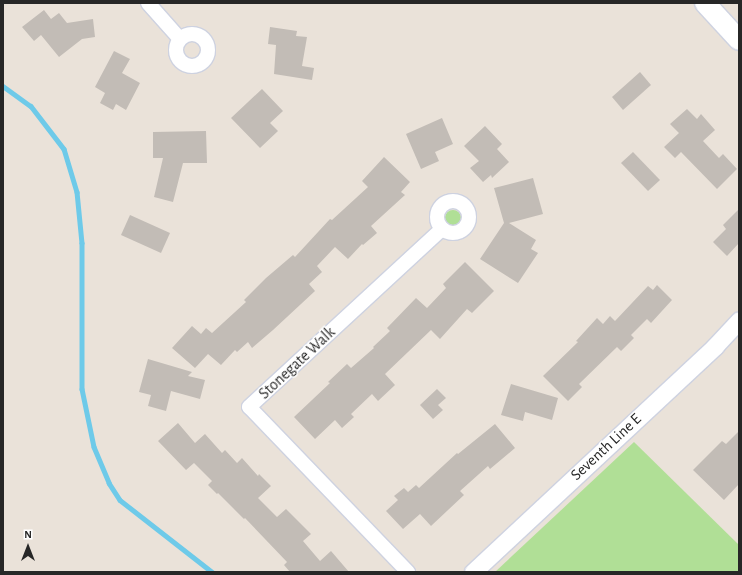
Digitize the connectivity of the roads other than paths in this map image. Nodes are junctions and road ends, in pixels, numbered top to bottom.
1 (148, 3) edge
2 (705, 3) edge
3 (180, 39) dead end
4 (739, 40) edge
5 (442, 229) dead end
6 (739, 320) edge
7 (408, 572) edge
8 (473, 572) edge

1 - 3 street
2 - 4 main road
5 - 7 street, Stonegate Walk
6 - 8 street, Seventh Line E

